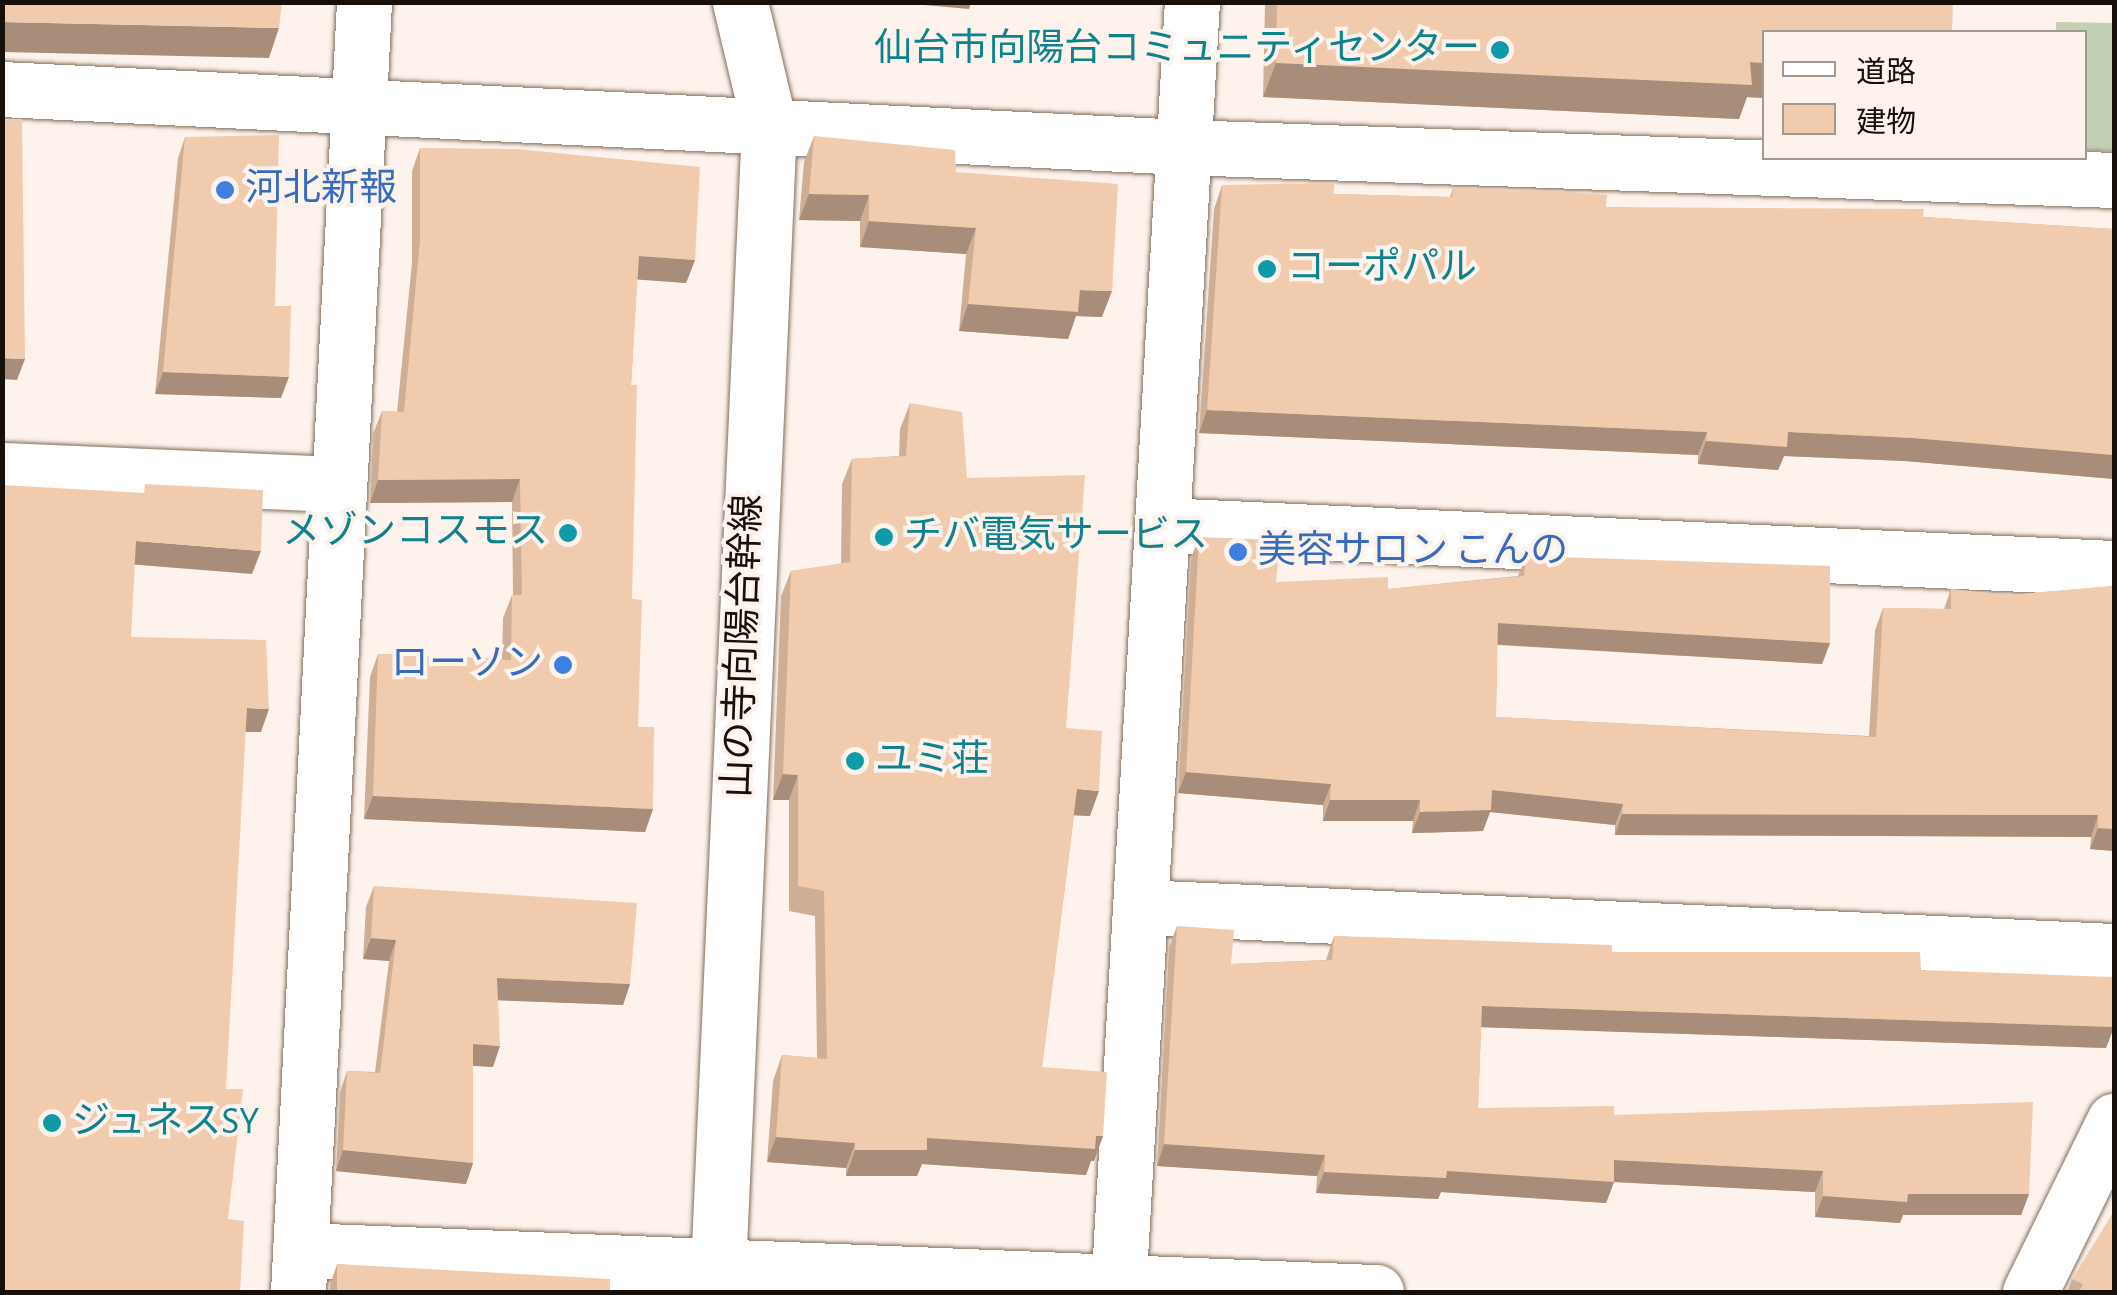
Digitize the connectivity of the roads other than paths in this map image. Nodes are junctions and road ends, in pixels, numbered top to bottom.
1 (364, 2) edge
2 (740, 2) edge
3 (1192, 2) edge
4 (2, 89) edge
5 (358, 105) junction
6 (769, 124) junction
7 (1184, 147) junction
8 (2114, 180) edge
9 (2, 470) edge
10 (339, 484) junction
11 (1162, 525) junction
12 (2114, 568) edge
13 (1140, 907) junction
14 (2114, 951) edge
15 (2114, 1120) edge
16 (299, 1271) edge
17 (717, 1280) edge
18 (1118, 1287) edge
19 (1376, 1292) edge
20 (2030, 1292) edge

1 - 5 street
2 - 6 street, 山の寺向陽台幹線
3 - 7 street
4 - 5 street
5 - 6 street
5 - 10 street
6 - 7 street
6 - 17 street, 山の寺向陽台幹線
7 - 8 street
7 - 11 street
9 - 10 street
10 - 16 street
11 - 12 street
11 - 13 street
13 - 14 street
13 - 18 street
15 - 20 street
16 - 17 street
17 - 18 street
18 - 19 street

